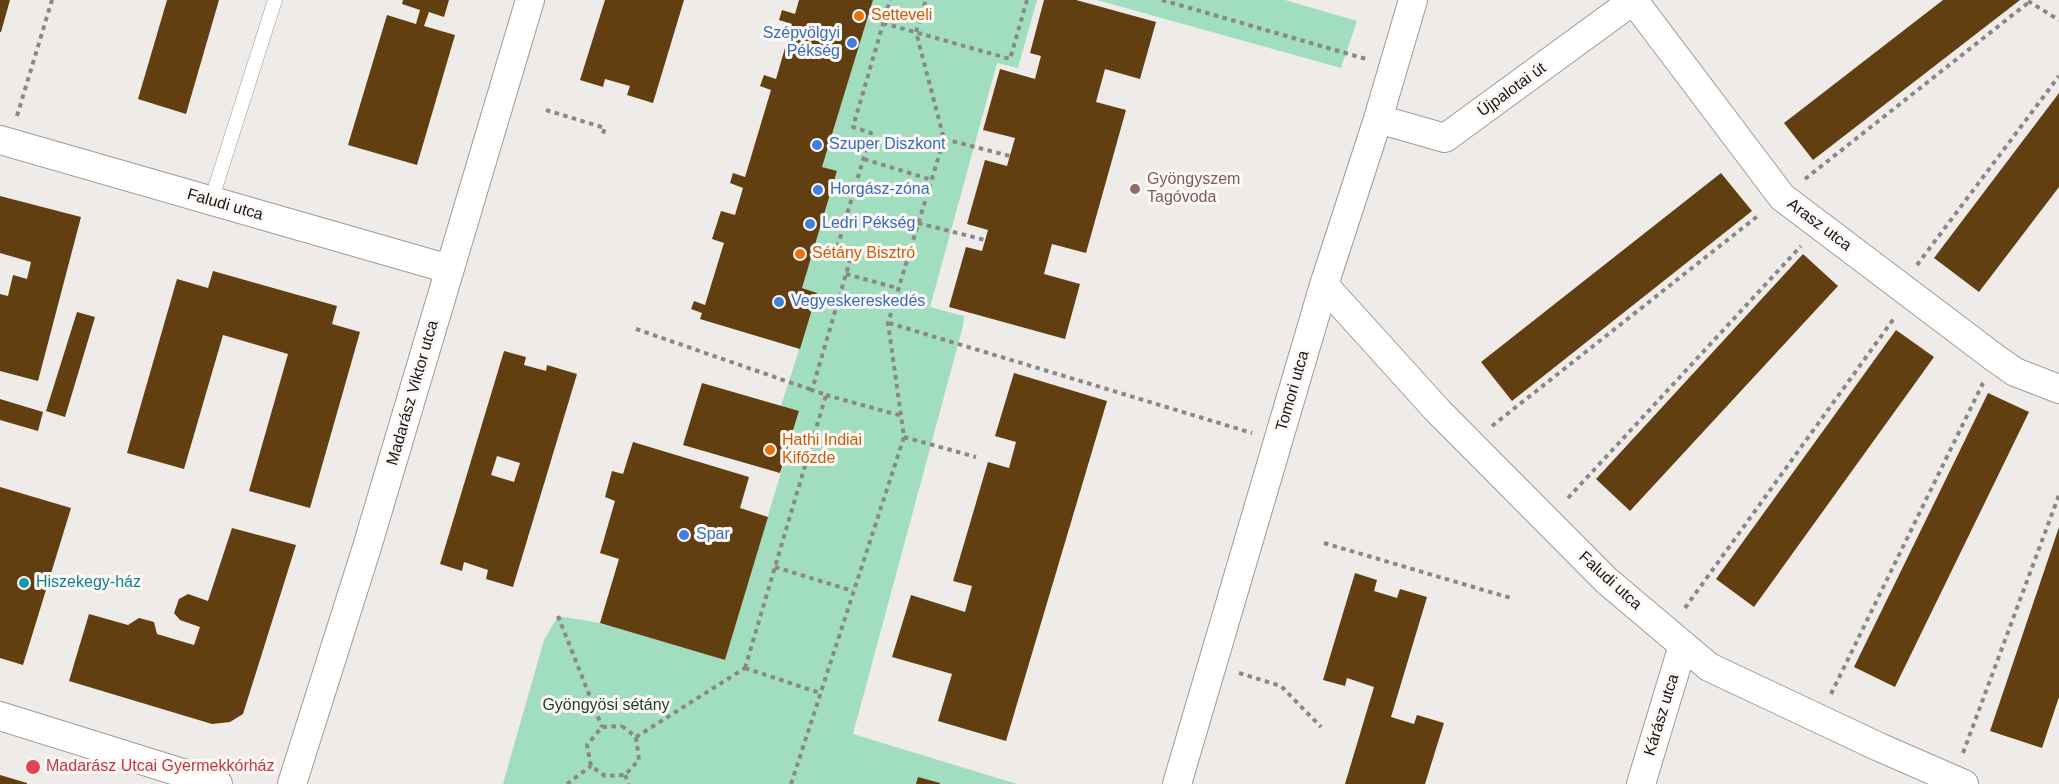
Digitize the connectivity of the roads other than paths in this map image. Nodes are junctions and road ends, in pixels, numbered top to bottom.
1 (275, 0) edge
2 (530, 0) edge
3 (1413, 0) edge
4 (1634, 0) edge
5 (1378, 119) junction
6 (4, 141) edge
7 (211, 201) junction
8 (449, 269) junction
9 (1324, 285) junction
10 (2059, 389) edge
11 (1675, 639) junction
12 (0, 716) edge
13 (1959, 782) edge
14 (218, 784) edge
15 (291, 784) edge
16 (1177, 784) edge
17 (1641, 784) edge

1 - 7 lane
2 - 8 street, Madarász Viktor utca
3 - 5 street, Tomori utca
4 - 5 street, Újpalotai út
4 - 10 street, Arasz utca
5 - 9 street, Tomori utca
6 - 7 street, Faludi utca
7 - 8 street, Faludi utca
8 - 15 street, Madarász Viktor utca
9 - 11 street, Faludi utca
9 - 16 street, Tomori utca
11 - 13 street, Faludi utca
11 - 17 street, Kárász utca
12 - 14 street

